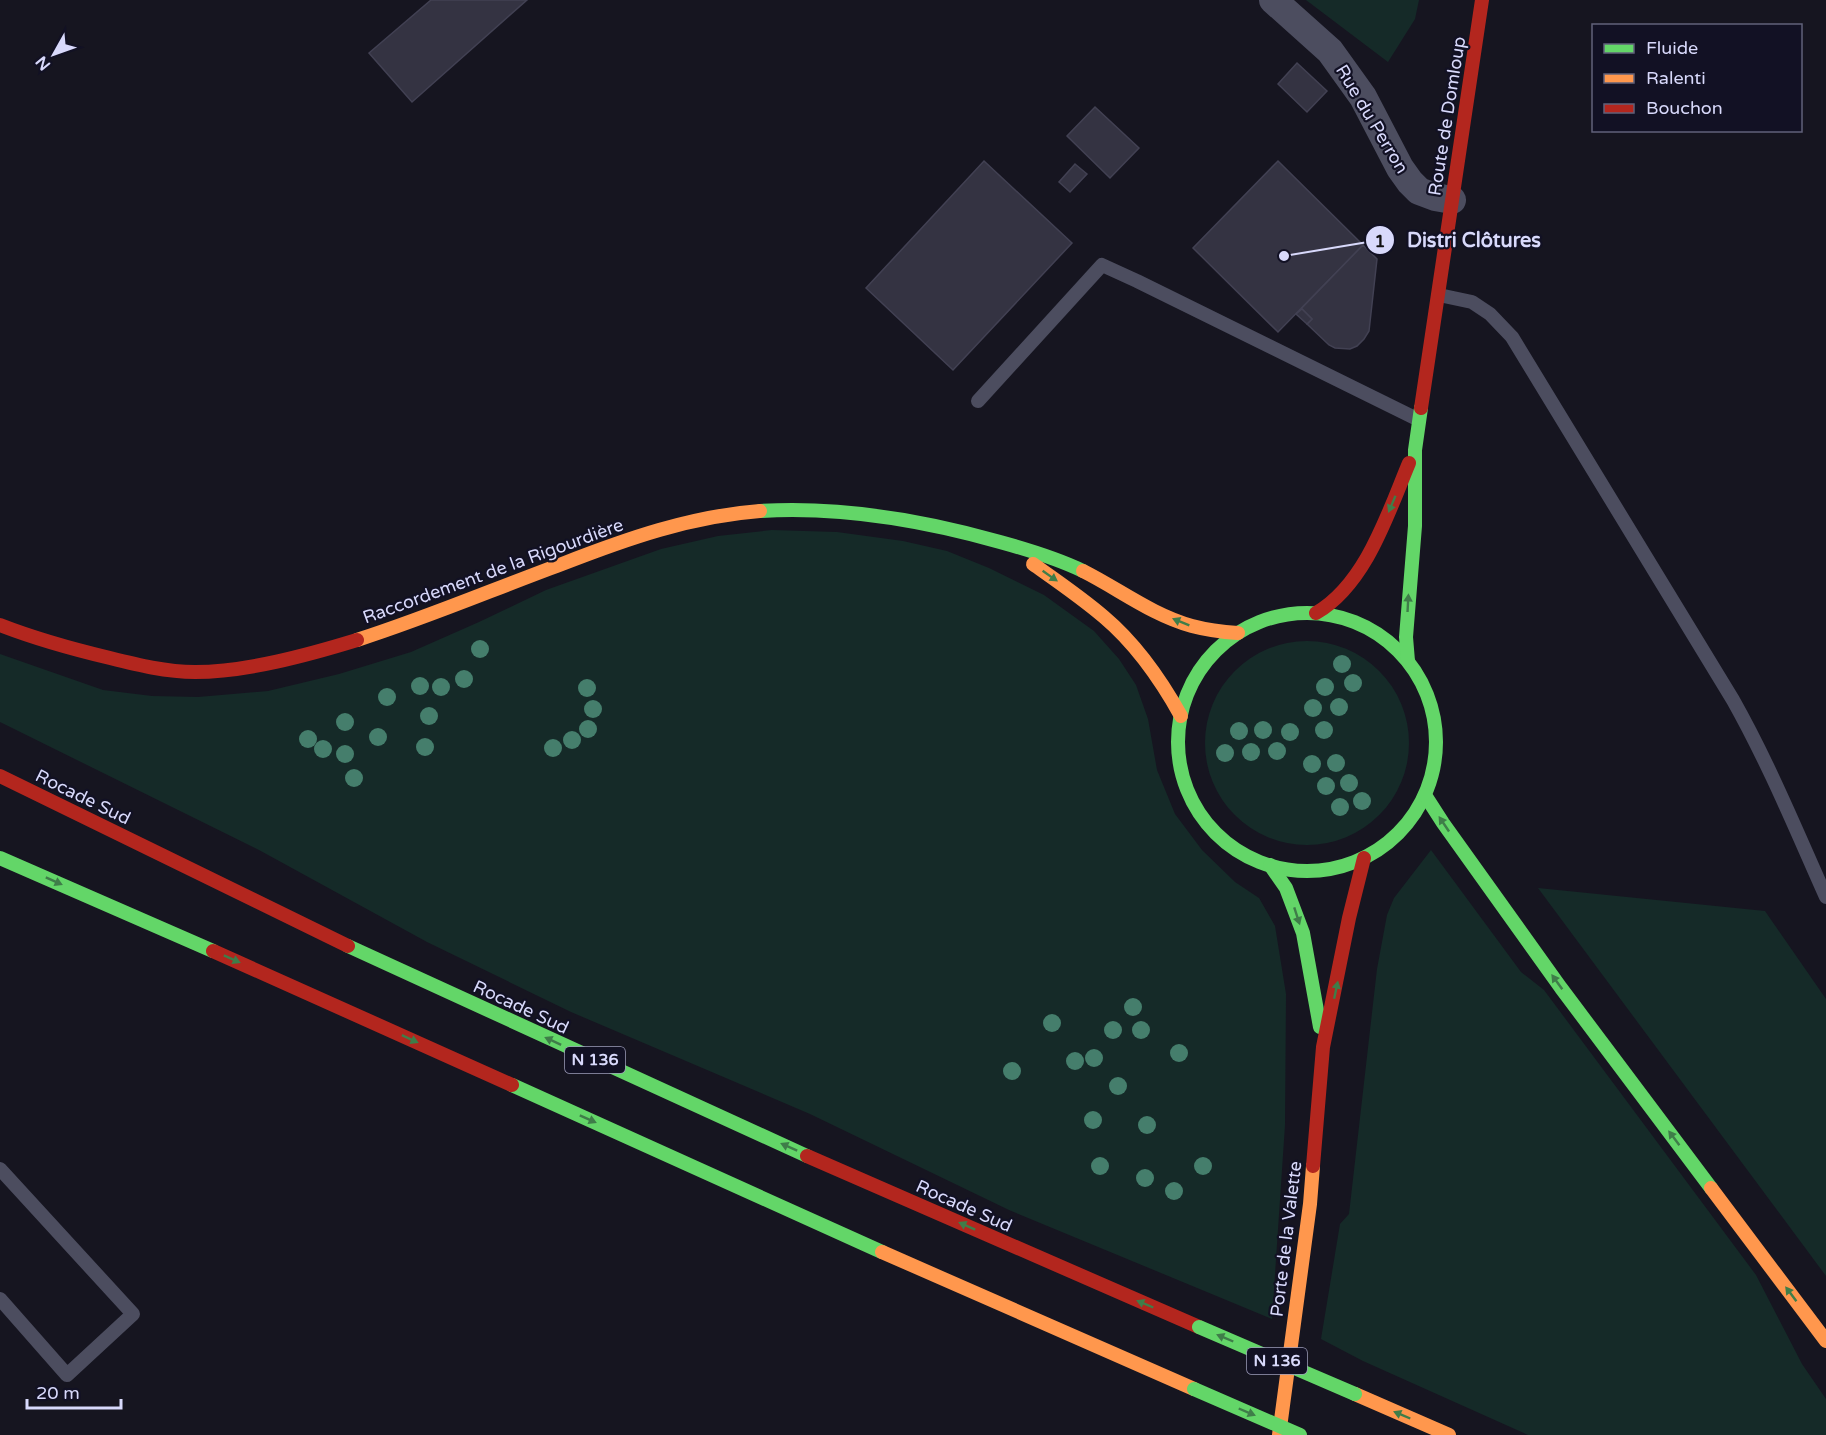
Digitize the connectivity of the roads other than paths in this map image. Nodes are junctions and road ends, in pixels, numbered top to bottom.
1 (1273, 0) edge
2 (1482, 0) edge
3 (1452, 200) junction
4 (1439, 295) junction
5 (978, 401) dead end
6 (1419, 420) junction
7 (1415, 450) junction
8 (1002, 543) junction
9 (1317, 613) junction
10 (0, 626) edge
11 (1238, 633) junction
12 (1408, 661) junction
13 (1181, 716) junction
14 (0, 776) edge
15 (1425, 795) junction
16 (0, 858) edge
17 (1364, 858) junction
18 (1270, 865) junction
19 (1826, 897) edge
20 (1323, 1047) junction
21 (0, 1169) edge
22 (0, 1299) edge
23 (1826, 1341) edge
24 (1279, 1435) edge
25 (1300, 1435) edge
26 (1449, 1435) edge

1 - 3 street, Rue du Perron
2 - 3 main road, Route de Domloup
3 - 4 main road, Route de Domloup
4 - 6 main road, Route de Domloup
4 - 19 lane
5 - 6 lane
6 - 7 main road, Route de Domloup
7 -> 9 main road, Route de Domloup
12 -> 7 main road, Route de Domloup
8 - 10 main road, Raccordement de la Rigourdière
11 -> 8 main road, Raccordement de la Rigourdière
8 -> 13 main road, Raccordement de la Rigourdière
9 - 11 main road
9 - 12 main road
11 - 13 main road
12 - 15 main road
13 - 18 main road
26 -> 14 main road, Rocade Sud / N 136, bridge
15 - 17 main road
23 -> 15 main road
16 -> 25 main road, bridge
17 - 18 main road
20 -> 17 main road, Porte de la Valette
18 -> 20 main road, Porte de la Valette
20 - 24 main road, Porte de la Valette
21 - 22 lane

